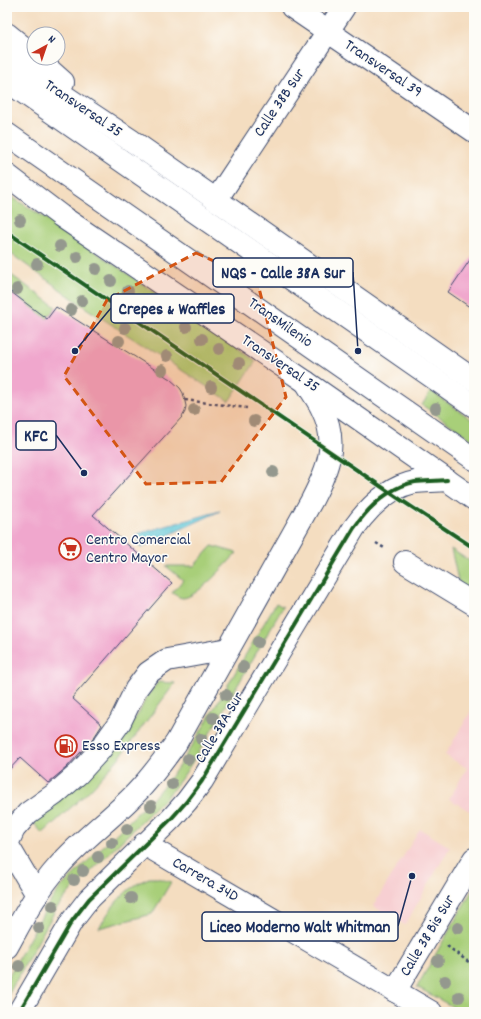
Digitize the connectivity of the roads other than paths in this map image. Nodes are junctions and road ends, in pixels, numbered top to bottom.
1 (292, 7) edge
2 (344, 7) edge
3 (328, 31) junction
4 (7, 34) edge
5 (26, 50) edge
6 (7, 58) edge
7 (45, 66) edge
8 (7, 82) edge
9 (474, 131) edge
10 (7, 134) edge
11 (132, 141) junction
12 (7, 175) edge
13 (7, 184) edge
14 (216, 200) junction
15 (61, 216) junction
16 (472, 374) edge
17 (306, 382) junction
18 (474, 406) edge
19 (474, 459) edge
20 (447, 480) junction
21 (474, 498) edge
22 (405, 562) dead end
23 (474, 604) edge
24 (228, 649) junction
25 (144, 844) junction
26 (474, 859) edge
27 (37, 895) junction
28 (7, 947) edge
29 (395, 991) junction
30 (19, 1012) edge
31 (430, 1012) edge

1 - 3 main road, Transversal 39
2 - 3 main road, Calle 38B Sur
3 - 9 main road, Transversal 39
3 - 14 main road, Calle 38B Sur
4 - 5 main road
6 - 11 main road, Transversal 35
7 - 11 main road
8 - 18 main road
10 - 19 main road, TransMilenio
11 - 14 main road, Transversal 35
12 - 15 main road, Transversal 35
13 - 15 main road
14 - 16 main road, Transversal 35
15 - 17 main road, Transversal 35
17 - 20 main road, Transversal 35
17 - 24 main road, Calle 38A Sur
20 - 21 main road, Transversal 35
20 - 25 main road, Calle 38A Sur
22 - 23 main road
24 - 27 main road, Calle 38A Sur
24 - 27 main road
25 - 29 main road, Carrera 34D
25 - 30 main road, Calle 38A Sur
26 - 29 main road, Calle 38 Bis Sur
27 - 28 main road, Calle 38A Sur
29 - 31 main road, Carrera 34D

